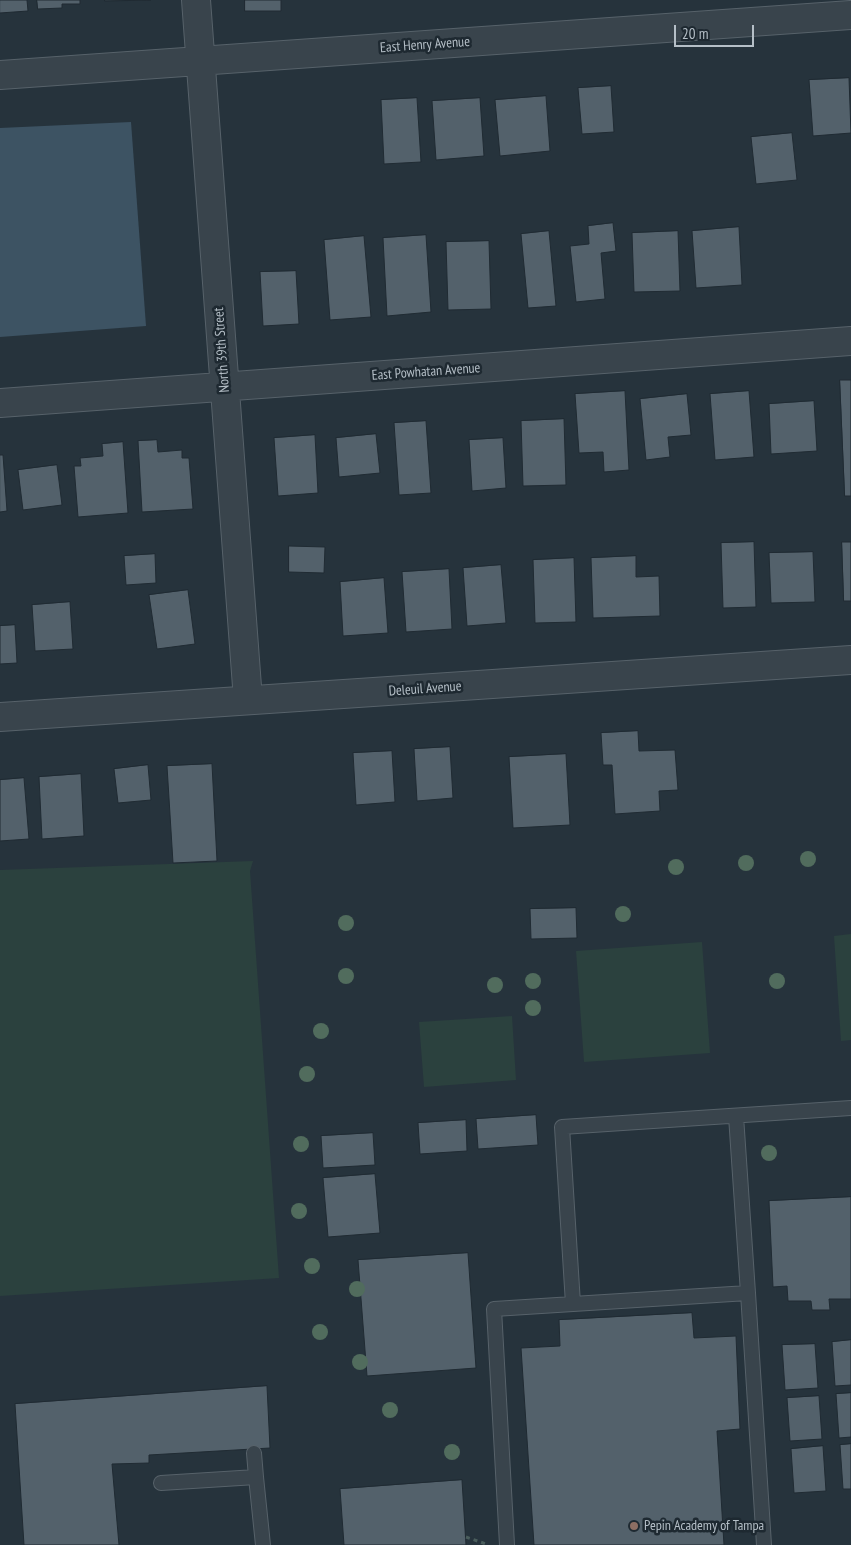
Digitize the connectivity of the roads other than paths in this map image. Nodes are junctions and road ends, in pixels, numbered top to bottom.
1 (196, 0) edge
2 (851, 15) edge
3 (201, 61) junction
4 (0, 75) edge
5 (851, 340) edge
6 (225, 387) junction
7 (0, 403) edge
8 (851, 660) edge
9 (248, 700) junction
10 (0, 718) edge
11 (851, 1108) edge
12 (736, 1116) junction
13 (748, 1293) junction
14 (573, 1304) junction
15 (254, 1453) dead end
16 (256, 1477) junction
17 (161, 1483) dead end
18 (263, 1545) edge
19 (507, 1545) edge
20 (764, 1545) edge

1 - 3 street, North 39th Street
2 - 3 street, East Henry Avenue
3 - 4 street, East Henry Avenue
3 - 6 street, North 39th Street
5 - 6 street, East Powhatan Avenue
6 - 7 street, East Powhatan Avenue
6 - 9 street, North 39th Street
8 - 9 street, Deleuil Avenue
9 - 10 street, Deleuil Avenue
11 - 12 lane
12 - 13 lane
12 - 14 lane
13 - 14 lane
13 - 20 lane
14 - 19 lane
15 - 16 lane
16 - 17 lane
16 - 18 lane

